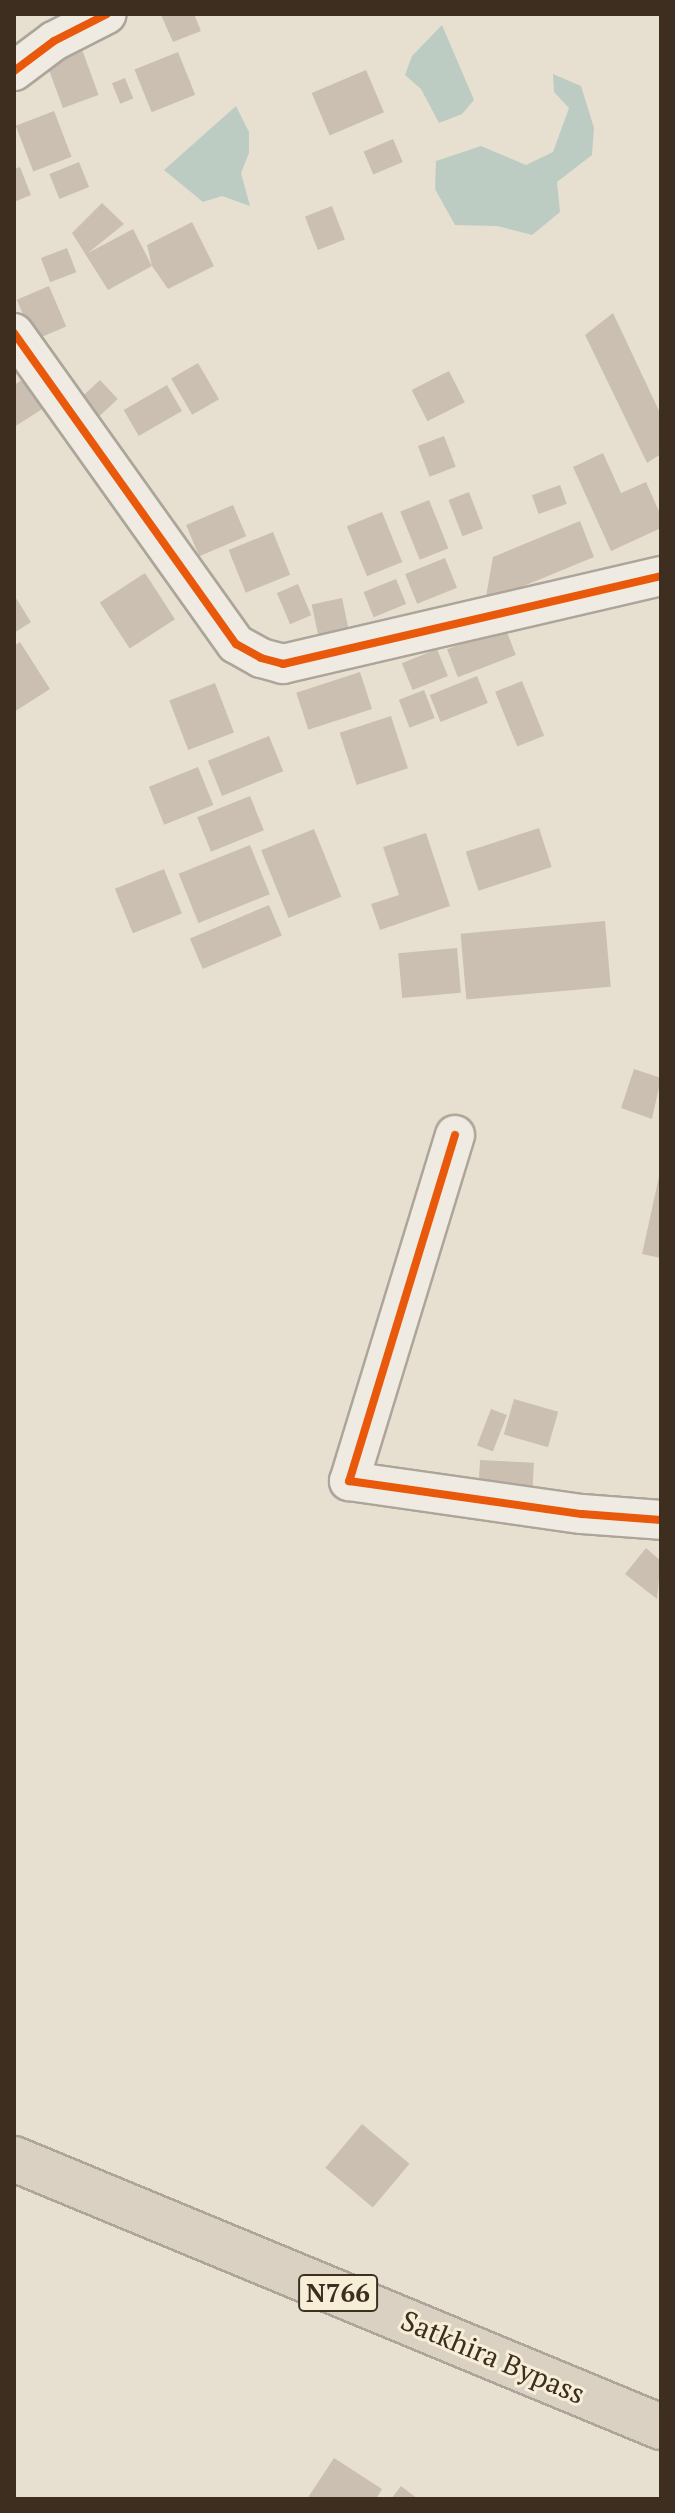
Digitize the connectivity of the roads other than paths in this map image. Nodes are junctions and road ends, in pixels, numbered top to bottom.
1 (107, 14) edge
2 (14, 71) edge
3 (14, 333) edge
4 (661, 576) edge
5 (455, 1135) dead end
6 (661, 1520) edge
7 (14, 2159) edge
8 (661, 2427) edge

1 - 2 street
3 - 4 street
5 - 6 street
7 - 8 highway, Satkhira Bypass / N766

